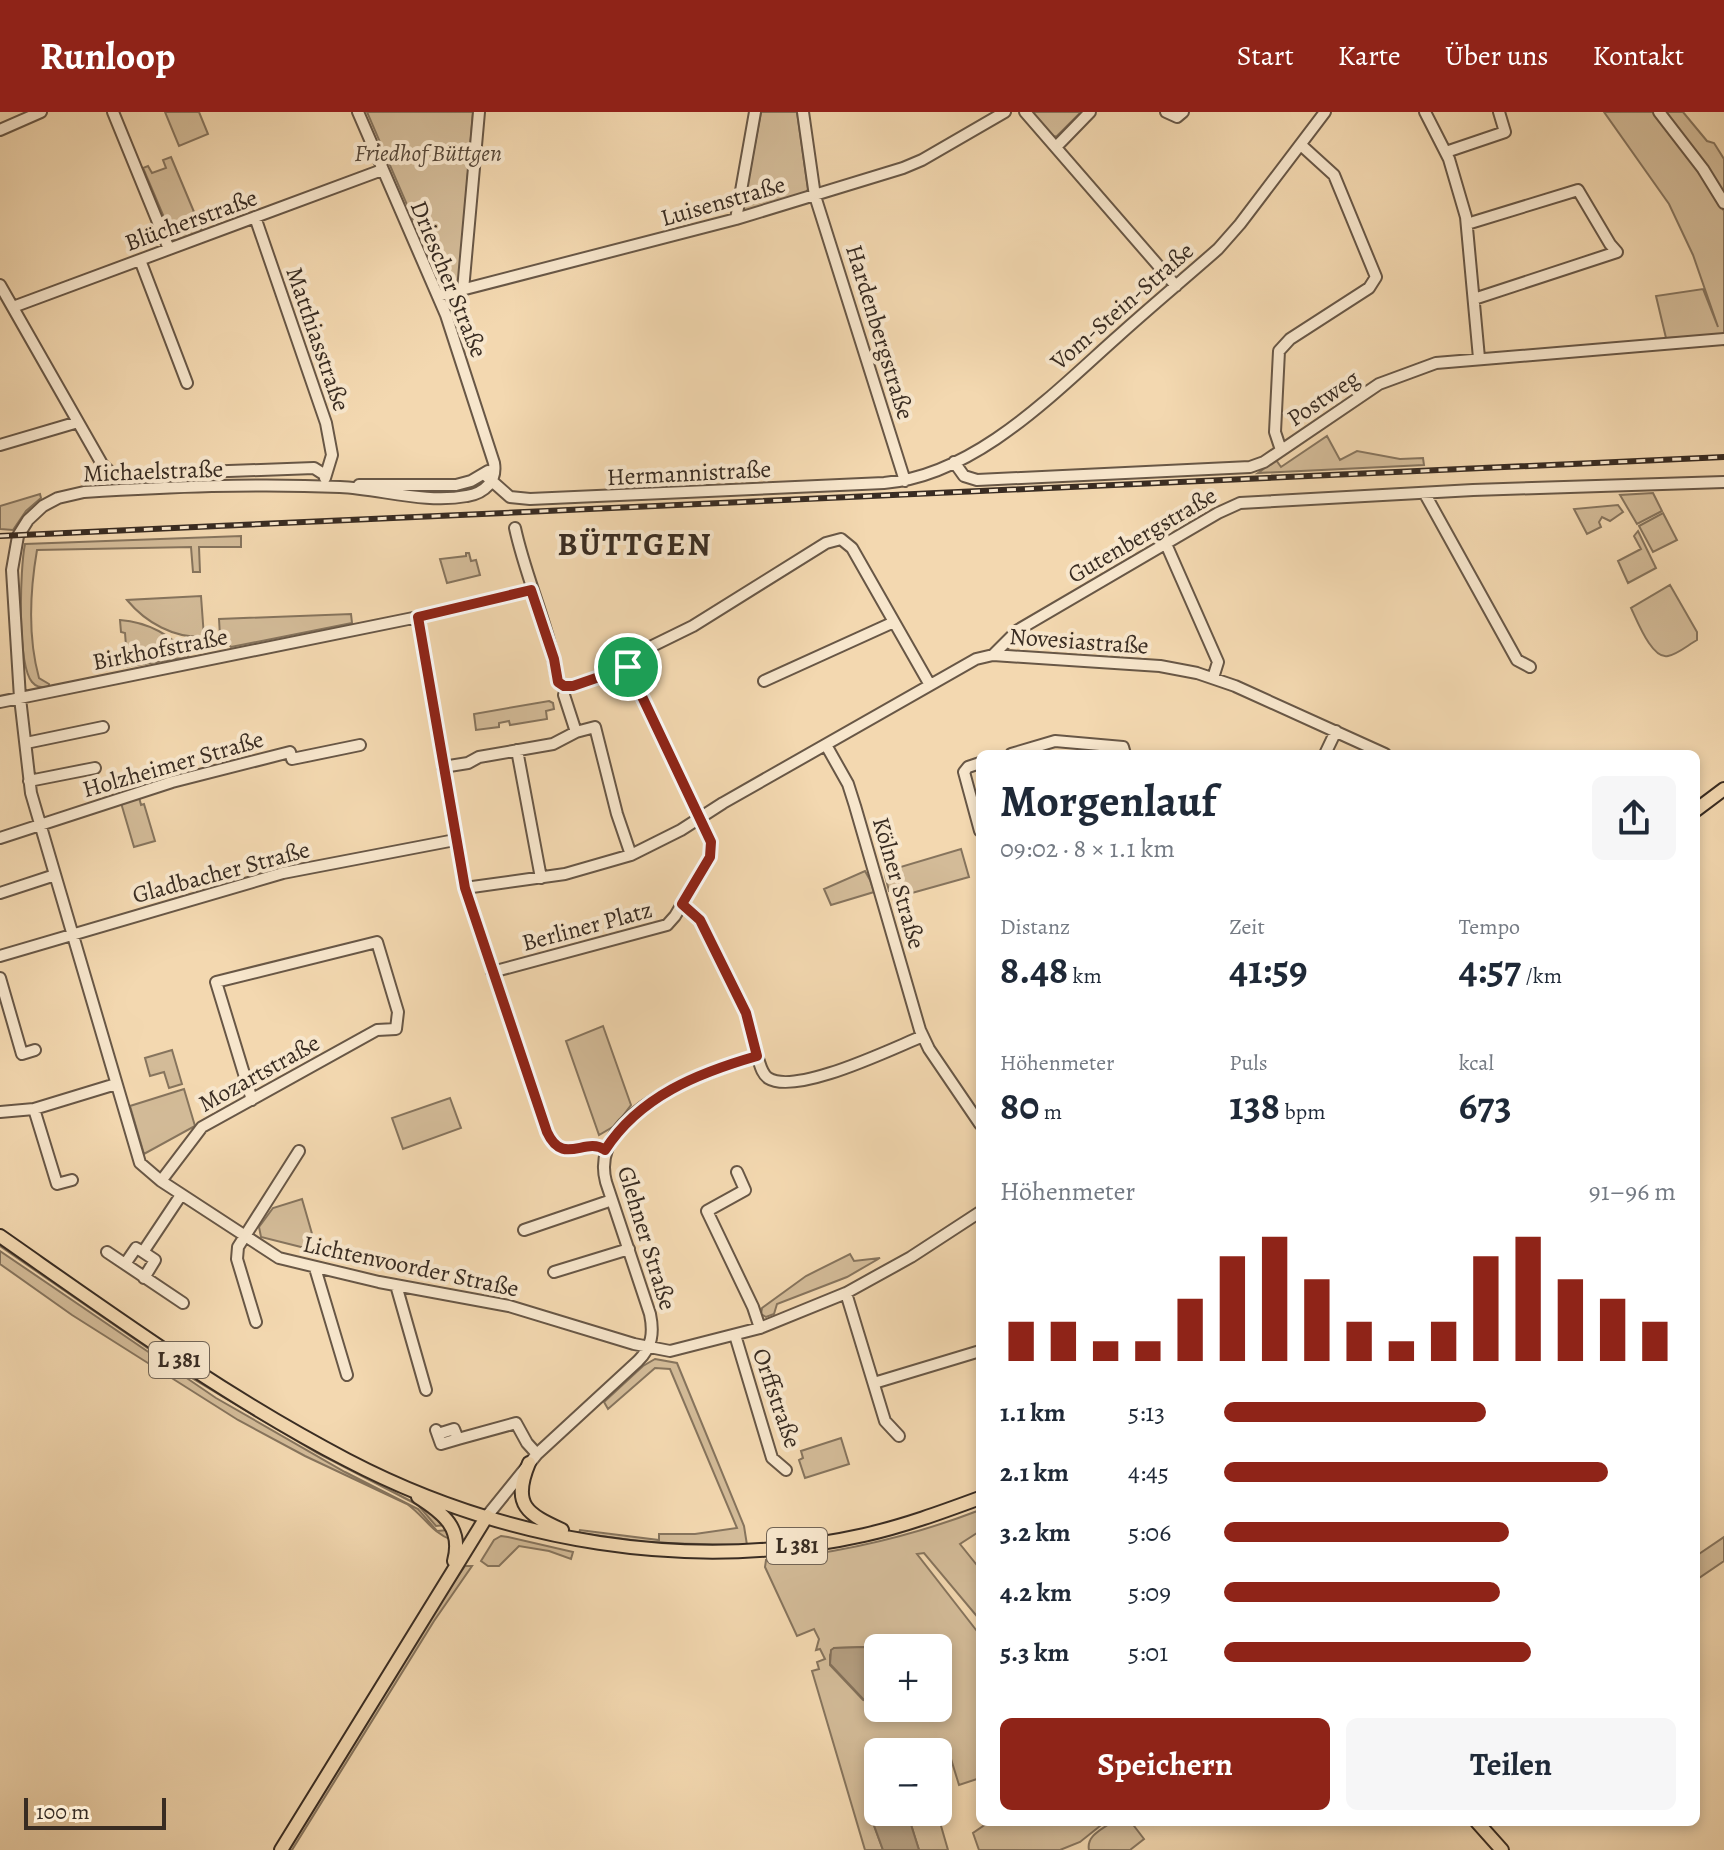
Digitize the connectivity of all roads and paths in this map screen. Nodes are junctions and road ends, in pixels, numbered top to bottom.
1 (41, 112) edge
2 (113, 112) edge
3 (358, 112) edge
4 (479, 112) edge
5 (755, 112) edge
6 (803, 112) edge
7 (1005, 112) edge
8 (1025, 112) edge
9 (1090, 112) edge
10 (1166, 112) edge
11 (1325, 112) edge
12 (1425, 112) edge
13 (1499, 112) edge
14 (1659, 112) edge
15 (1180, 115) edge
16 (0, 130) edge
17 (1301, 145) junction
18 (1056, 147) junction
19 (1446, 152) junction
20 (382, 170) junction
21 (815, 196) junction
22 (1724, 203) edge
23 (255, 217) junction
24 (736, 219) junction
25 (1467, 224) junction
26 (169, 249) junction
27 (140, 260) junction
28 (0, 285) edge
29 (1176, 286) junction
30 (463, 290) junction
31 (438, 296) junction
32 (1474, 299) junction
33 (13, 307) junction
34 (1724, 339) edge
35 (1479, 358) junction
36 (187, 383) dead end
37 (78, 422) junction
38 (0, 445) edge
39 (1281, 450) junction
40 (954, 462) junction
41 (488, 478) junction
42 (326, 480) junction
43 (905, 481) junction
44 (1724, 482) edge
45 (1425, 494) junction
46 (515, 528) dead end
47 (1166, 544) junction
48 (531, 590) junction
49 (418, 617) junction
50 (894, 622) junction
51 (993, 655) junction
52 (628, 667) junction
53 (1530, 667) dead end
54 (1213, 678) junction
55 (764, 681) dead end
56 (930, 685) junction
57 (564, 690) junction
58 (20, 698) junction
59 (0, 702) edge
60 (103, 727) dead end
61 (1336, 731) junction
62 (576, 732) junction
63 (26, 743) junction
64 (360, 745) dead end
65 (826, 745) junction
66 (517, 750) junction
67 (1025, 750) edge
68 (1124, 750) edge
69 (1327, 750) edge
70 (1376, 750) edge
71 (976, 764) edge
72 (443, 767) junction
73 (95, 768) dead end
74 (29, 781) junction
75 (1724, 789) edge
76 (1700, 807) edge
77 (976, 816) edge
78 (699, 818) junction
79 (40, 825) junction
80 (0, 838) edge
81 (455, 840) junction
82 (631, 855) junction
83 (55, 875) junction
84 (541, 878) junction
85 (465, 888) junction
86 (0, 893) edge
87 (682, 904) junction
88 (72, 935) junction
89 (0, 956) edge
90 (492, 972) junction
91 (0, 978) edge
92 (923, 1036) junction
93 (35, 1050) dead end
94 (757, 1056) junction
95 (116, 1084) junction
96 (252, 1100) junction
97 (34, 1109) junction
98 (0, 1112) edge
99 (976, 1118) edge
100 (605, 1150) junction
101 (299, 1151) dead end
102 (737, 1172) dead end
103 (72, 1180) dead end
104 (161, 1181) junction
105 (181, 1195) junction
106 (612, 1200) junction
107 (976, 1215) edge
108 (524, 1230) dead end
109 (0, 1236) edge
110 (244, 1237) junction
111 (629, 1249) junction
112 (107, 1252) dead end
113 (143, 1252) junction
114 (125, 1264) junction
115 (315, 1268) junction
116 (554, 1272) dead end
117 (144, 1278) junction
118 (396, 1285) junction
119 (846, 1293) junction
120 (183, 1303) dead end
121 (256, 1322) dead end
122 (760, 1328) junction
123 (735, 1335) junction
124 (649, 1347) junction
125 (976, 1352) edge
126 (347, 1375) dead end
127 (874, 1383) junction
128 (426, 1390) dead end
129 (437, 1432) dead end
130 (899, 1436) dead end
131 (533, 1459) junction
132 (786, 1470) dead end
133 (402, 1485) junction
134 (976, 1499) edge
135 (487, 1516) junction
136 (575, 1539) junction
137 (451, 1571) junction
138 (1481, 1826) edge
139 (281, 1850) edge
140 (1502, 1850) edge

1 - 16 street
2 - 26 street
3 - 20 street, Driescher Straße
4 - 30 street
5 - 24 street
6 - 21 street, Hardenbergstraße
7 - 21 street, Luisenstraße
8 - 18 street
9 - 18 street
10 - 15 street
11 - 17 street, Vom-Stein-Straße
12 - 19 street
13 - 19 street
14 - 22 street
17 - 29 street, Vom-Stein-Straße
17 - 39 street
18 - 29 street
19 - 25 street
20 - 23 street, Blücherstraße
20 - 31 street, Driescher Straße
21 - 24 street, Luisenstraße
21 - 43 street, Hardenbergstraße
23 - 26 street, Blücherstraße
23 - 42 street, Matthiasstraße
24 - 30 street, Luisenstraße
25 - 32 street
25 - 32 street
26 - 27 street, Blücherstraße
27 - 33 street, Blücherstraße
27 - 36 street
28 - 33 street
29 - 40 street, Vom-Stein-Straße
30 - 31 street, Luisenstraße
31 - 41 street, Driescher Straße
32 - 35 street
33 - 37 street
34 - 35 street, Postweg
35 - 39 street, Postweg
37 - 38 street
37 - 42 street, Michaelstraße
39 - 40 street, Postweg
40 - 43 street, Vom-Stein-Straße
41 - 42 street, Michaelstraße
41 - 43 street, Hermannistraße
42 - 58 street, Michaelstraße
44 - 45 street, Gutenbergstraße
45 - 47 street, Gutenbergstraße
45 - 53 street
46 - 48 street
47 - 51 street, Gutenbergstraße
47 - 54 street
48 - 49 street, Birkhofstraße
48 - 57 street
49 - 58 street, Birkhofstraße
49 - 72 street
50 - 52 street
50 - 55 street
50 - 56 street
51 - 54 street, Novesiastraße
51 - 56 street, Novesiastraße
52 - 57 street
52 - 78 street
54 - 61 street, Novesiastraße
56 - 65 street, Novesiastraße
57 - 62 street
58 - 59 street, Birkhofstraße
58 - 63 street, Michaelstraße
60 - 63 street
61 - 69 street
61 - 70 street, Novesiastraße
62 - 66 street
62 - 82 street
63 - 74 street, Michaelstraße
64 - 79 street, Holzheimer Straße
65 - 78 street, Novesiastraße
65 - 92 street, Kölner Straße
66 - 72 street
66 - 84 street
67 - 68 street
71 - 77 street
72 - 81 street
73 - 74 street
74 - 79 street, Michaelstraße
75 - 76 main road
78 - 82 street, Novesiastraße
78 - 87 street
79 - 80 street, Holzheimer Straße
79 - 83 street, Lichtenvoorder Straße
81 - 85 street
81 - 88 street, Gladbacher Straße
82 - 84 street, Novesiastraße
83 - 86 street
83 - 88 street, Lichtenvoorder Straße
84 - 85 street, Novesiastraße
85 - 90 street
87 - 90 street, Berliner Platz
87 - 94 street
88 - 89 street, Gladbacher Straße
88 - 95 street, Lichtenvoorder Straße
90 - 100 street
91 - 93 street
92 - 94 street
92 - 99 street, Kölner Straße
94 - 100 street, Glehner Straße
95 - 97 street
95 - 104 street, Lichtenvoorder Straße
96 - 96 street, Mozartstraße
96 - 104 street, Mozartstraße
97 - 98 street
97 - 103 street
100 - 106 street, Glehner Straße
101 - 110 street
102 - 122 street
104 - 105 street, Lichtenvoorder Straße
105 - 110 street, Lichtenvoorder Straße
105 - 113 street
106 - 108 street
106 - 111 street, Glehner Straße
107 - 119 street, Lichtenvoorder Straße
109 - 133 main road, L 381
110 - 115 street, Lichtenvoorder Straße
110 - 121 street
111 - 116 street
111 - 124 street, Glehner Straße
112 - 114 street
113 - 114 street
113 - 117 street
114 - 117 street
115 - 118 street, Lichtenvoorder Straße
115 - 126 street
117 - 120 street
118 - 124 street, Lichtenvoorder Straße
118 - 128 street
119 - 122 street, Lichtenvoorder Straße
119 - 127 street
122 - 123 street, Lichtenvoorder Straße
123 - 124 street, Lichtenvoorder Straße
123 - 132 street, Orffstraße
124 - 131 street, Glehner Straße
125 - 127 street
127 - 130 street
129 - 131 street
131 - 135 street, Glehner Straße
131 - 136 main road
133 - 135 main road, L 381
133 - 137 main road
134 - 136 main road, L 381
135 - 136 main road, L 381
135 - 137 main road
137 - 139 main road
138 - 140 main road

